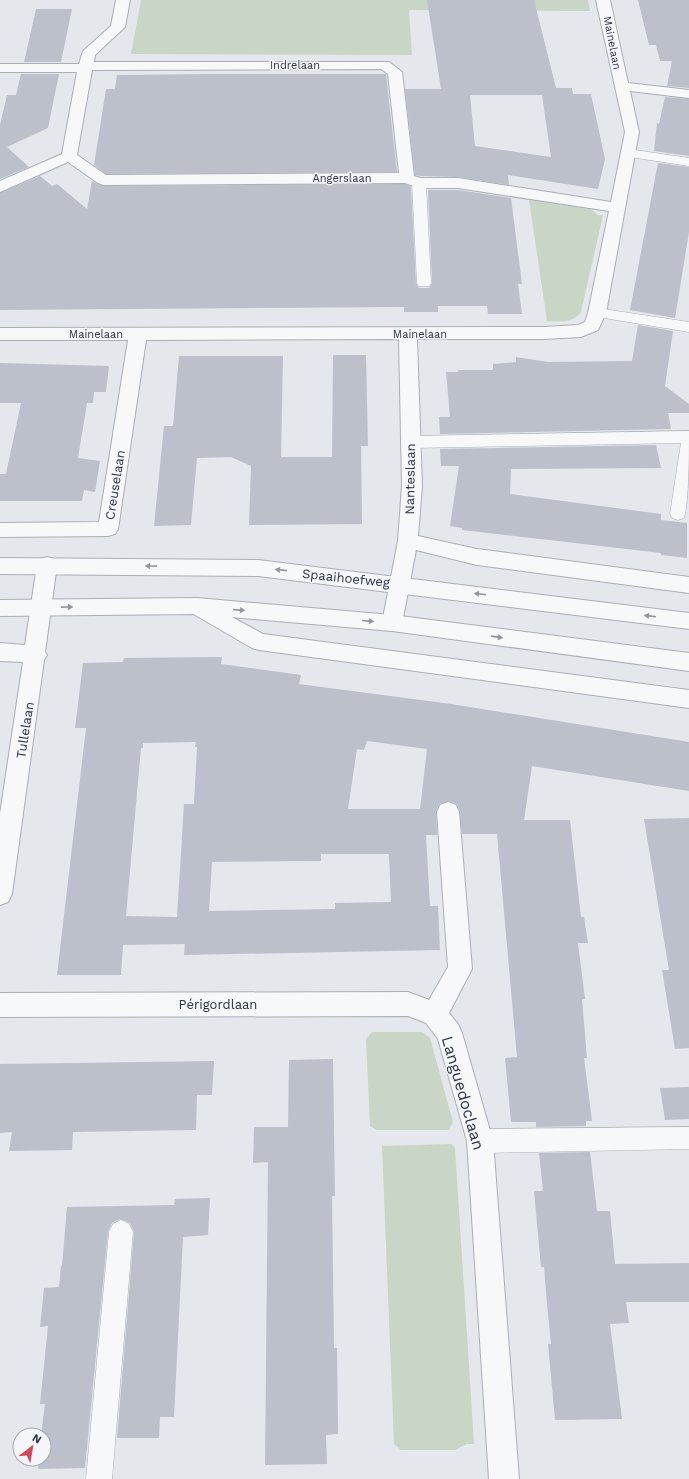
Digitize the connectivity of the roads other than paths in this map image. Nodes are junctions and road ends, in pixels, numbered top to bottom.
1 (123, 0) edge
2 (603, 0) edge
3 (86, 67) junction
4 (0, 68) edge
5 (621, 86) junction
6 (689, 94) edge
7 (628, 153) junction
8 (69, 156) junction
9 (689, 162) edge
10 (413, 180) junction
11 (0, 187) edge
12 (618, 208) junction
13 (424, 283) dead end
14 (597, 313) junction
15 (689, 327) edge
16 (0, 334) edge
17 (138, 334) junction
18 (408, 334) junction
19 (689, 438) edge
20 (411, 442) junction
21 (678, 514) dead end
22 (0, 530) edge
23 (408, 541) junction
24 (47, 565) junction
25 (0, 566) edge
26 (399, 584) junction
27 (689, 585) edge
28 (197, 606) junction
29 (42, 607) junction
30 (0, 608) edge
31 (689, 620) edge
32 (392, 623) junction
33 (0, 652) edge
34 (36, 655) junction
35 (689, 662) edge
36 (689, 699) edge
37 (448, 812) dead end
38 (0, 894) edge
39 (0, 1005) edge
40 (435, 1014) junction
41 (689, 1138) edge
42 (480, 1141) junction
43 (121, 1232) dead end
44 (99, 1479) edge
45 (504, 1479) edge

1 - 3 street
2 - 5 street, Mainelaan
3 - 4 street, Indrelaan
3 - 8 street
3 - 10 street, Indrelaan
5 - 6 street, Mainelaan
5 - 7 street, Mainelaan
7 - 9 lane
7 - 12 street, Mainelaan
8 - 10 street, Angerslaan
8 - 11 street
10 - 12 street, Angerslaan
10 - 13 lane
12 - 14 street, Mainelaan
14 - 15 lane
14 - 18 street, Mainelaan
16 - 17 street, Mainelaan
17 - 18 street, Mainelaan
17 - 22 street, Creuselaan
18 - 20 street, Nanteslaan
19 - 20 lane
19 - 21 lane
20 - 23 street, Nanteslaan
23 - 26 street, Nanteslaan
23 - 27 street
24 - 25 street, Spaaihoefweg
26 -> 24 street, Spaaihoefweg
24 - 29 street, Tullelaan
31 -> 26 street, Spaaihoefweg
26 - 32 street, Nanteslaan
29 -> 28 street
28 -> 32 street
28 - 36 street
29 - 30 street
29 - 34 street, Tullelaan
32 -> 35 street
33 - 34 street
34 - 38 street, Tullelaan
37 - 40 street
39 - 40 street, Périgordlaan
40 - 42 street, Languedoclaan
41 - 42 lane
42 - 45 street, Languedoclaan
43 - 44 lane

